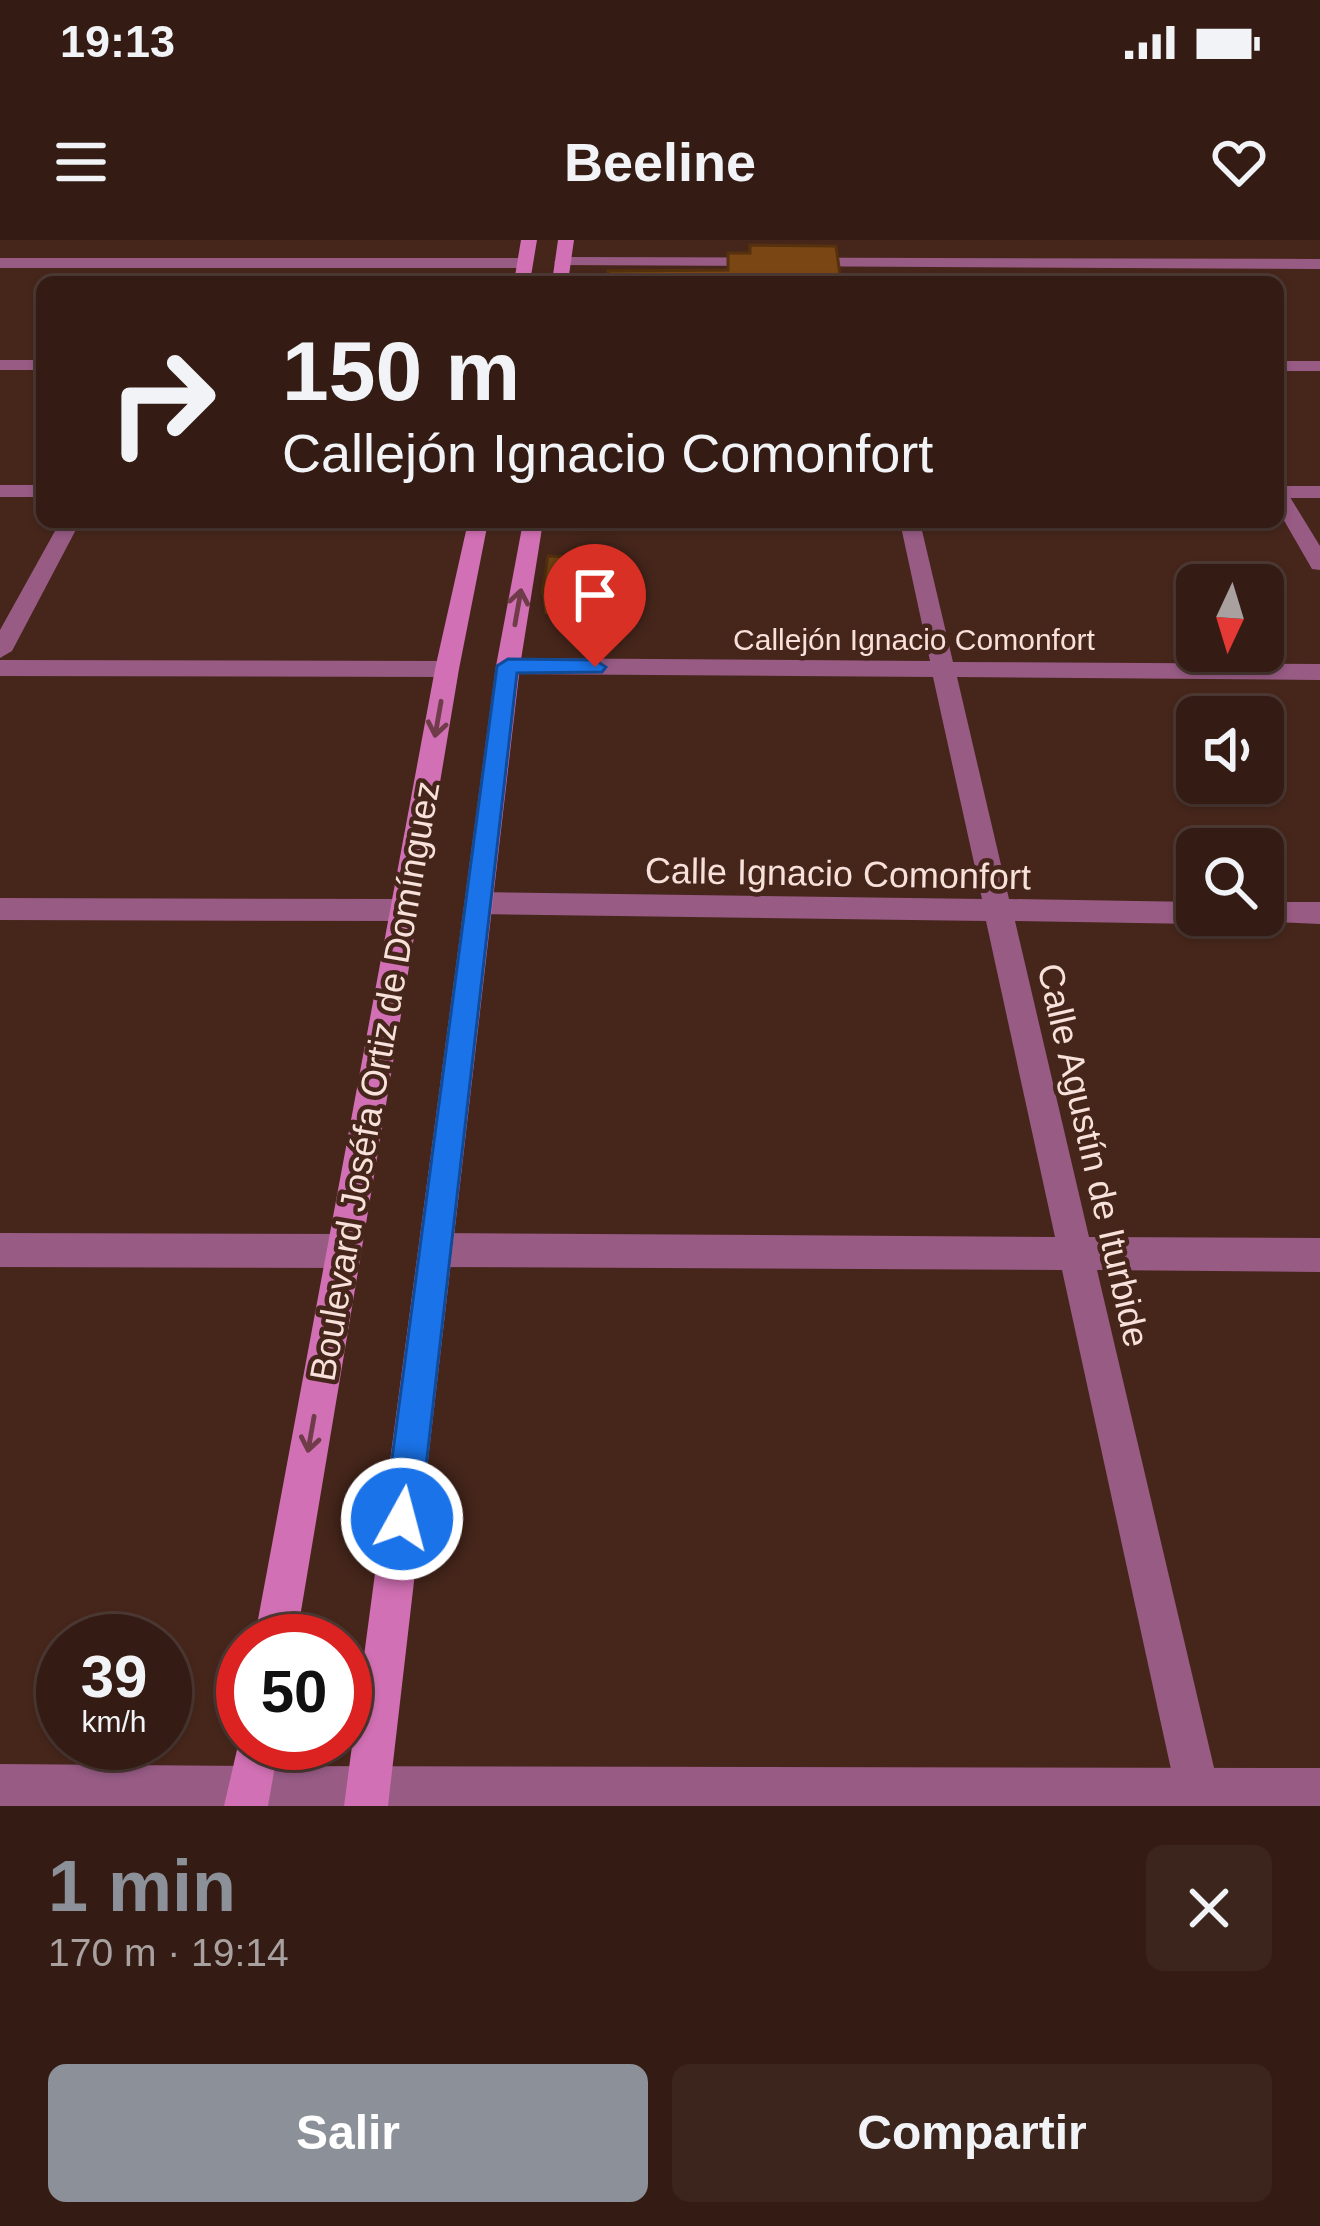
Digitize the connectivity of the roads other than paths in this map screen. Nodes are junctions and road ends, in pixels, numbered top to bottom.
1 (222, 240) edge
2 (529, 240) edge
3 (566, 240) edge
4 (847, 240) edge
5 (1130, 240) edge
6 (0, 262) edge
7 (562, 262) junction
8 (210, 263) junction
9 (525, 263) junction
10 (1144, 264) junction
11 (1320, 265) edge
12 (854, 273) edge
13 (203, 276) edge
14 (523, 276) edge
15 (561, 276) edge
16 (1151, 276) edge
17 (0, 365) edge
18 (36, 365) edge
19 (1284, 366) edge
20 (1320, 366) edge
21 (0, 490) edge
22 (36, 490) edge
23 (1320, 492) edge
24 (1284, 493) edge
25 (1284, 503) edge
26 (67, 528) edge
27 (477, 528) edge
28 (532, 528) edge
29 (911, 528) edge
30 (1320, 565) edge
31 (0, 651) edge
32 (508, 666) junction
33 (0, 668) edge
34 (447, 669) junction
35 (944, 670) junction
36 (1320, 672) edge
37 (478, 903) junction
38 (0, 908) edge
39 (404, 910) junction
40 (999, 912) junction
41 (1176, 913) edge
42 (1284, 913) edge
43 (1320, 913) edge
44 (0, 1250) edge
45 (435, 1250) junction
46 (344, 1251) junction
47 (1076, 1254) junction
48 (1320, 1255) edge
49 (280, 1614) edge
50 (0, 1786) edge
51 (1320, 1790) edge
52 (247, 1797) edge
53 (368, 1797) edge
54 (1199, 1798) edge

1 - 8 street
2 - 9 main road
3 - 7 main road
4 - 12 street
5 - 10 street
6 - 8 street
7 - 12 street
7 - 15 main road
8 - 9 street
8 - 13 street
9 - 14 main road
10 - 11 street
10 - 12 street
10 - 16 street
17 - 18 street
19 - 20 street
21 - 22 street
23 - 24 street
25 - 30 street
26 - 31 street
27 - 34 main road, Boulevard Joséfa Ortiz de Domínguez
32 -> 28 main road, Boulevard Joséfa Ortiz de Domínguez
29 - 35 street, Calle Agustín de Iturbide
32 - 35 street, Callejón Ignacio Comonfort
32 - 37 main road, Boulevard Joséfa Ortiz de Domínguez
33 - 34 street
34 -> 39 main road, Boulevard Joséfa Ortiz de Domínguez
35 - 36 street, Callejón Ignacio Comonfort
35 - 40 street, Calle Agustín de Iturbide
37 - 40 street, Calle Ignacio Comonfort
37 - 45 main road, Boulevard Joséfa Ortiz de Domínguez
38 - 39 street
39 - 46 main road, Boulevard Joséfa Ortiz de Domínguez
40 - 41 street, Calle Ignacio Comonfort
40 - 47 street, Calle Agustín de Iturbide
42 - 43 street
44 - 46 street
45 - 47 street
45 - 53 main road, Boulevard Joséfa Ortiz de Domínguez
46 -> 49 main road, Boulevard Joséfa Ortiz de Domínguez
47 - 48 street
47 - 54 street, Calle Agustín de Iturbide
50 - 52 street
51 - 54 street
52 - 53 street
53 - 54 street

